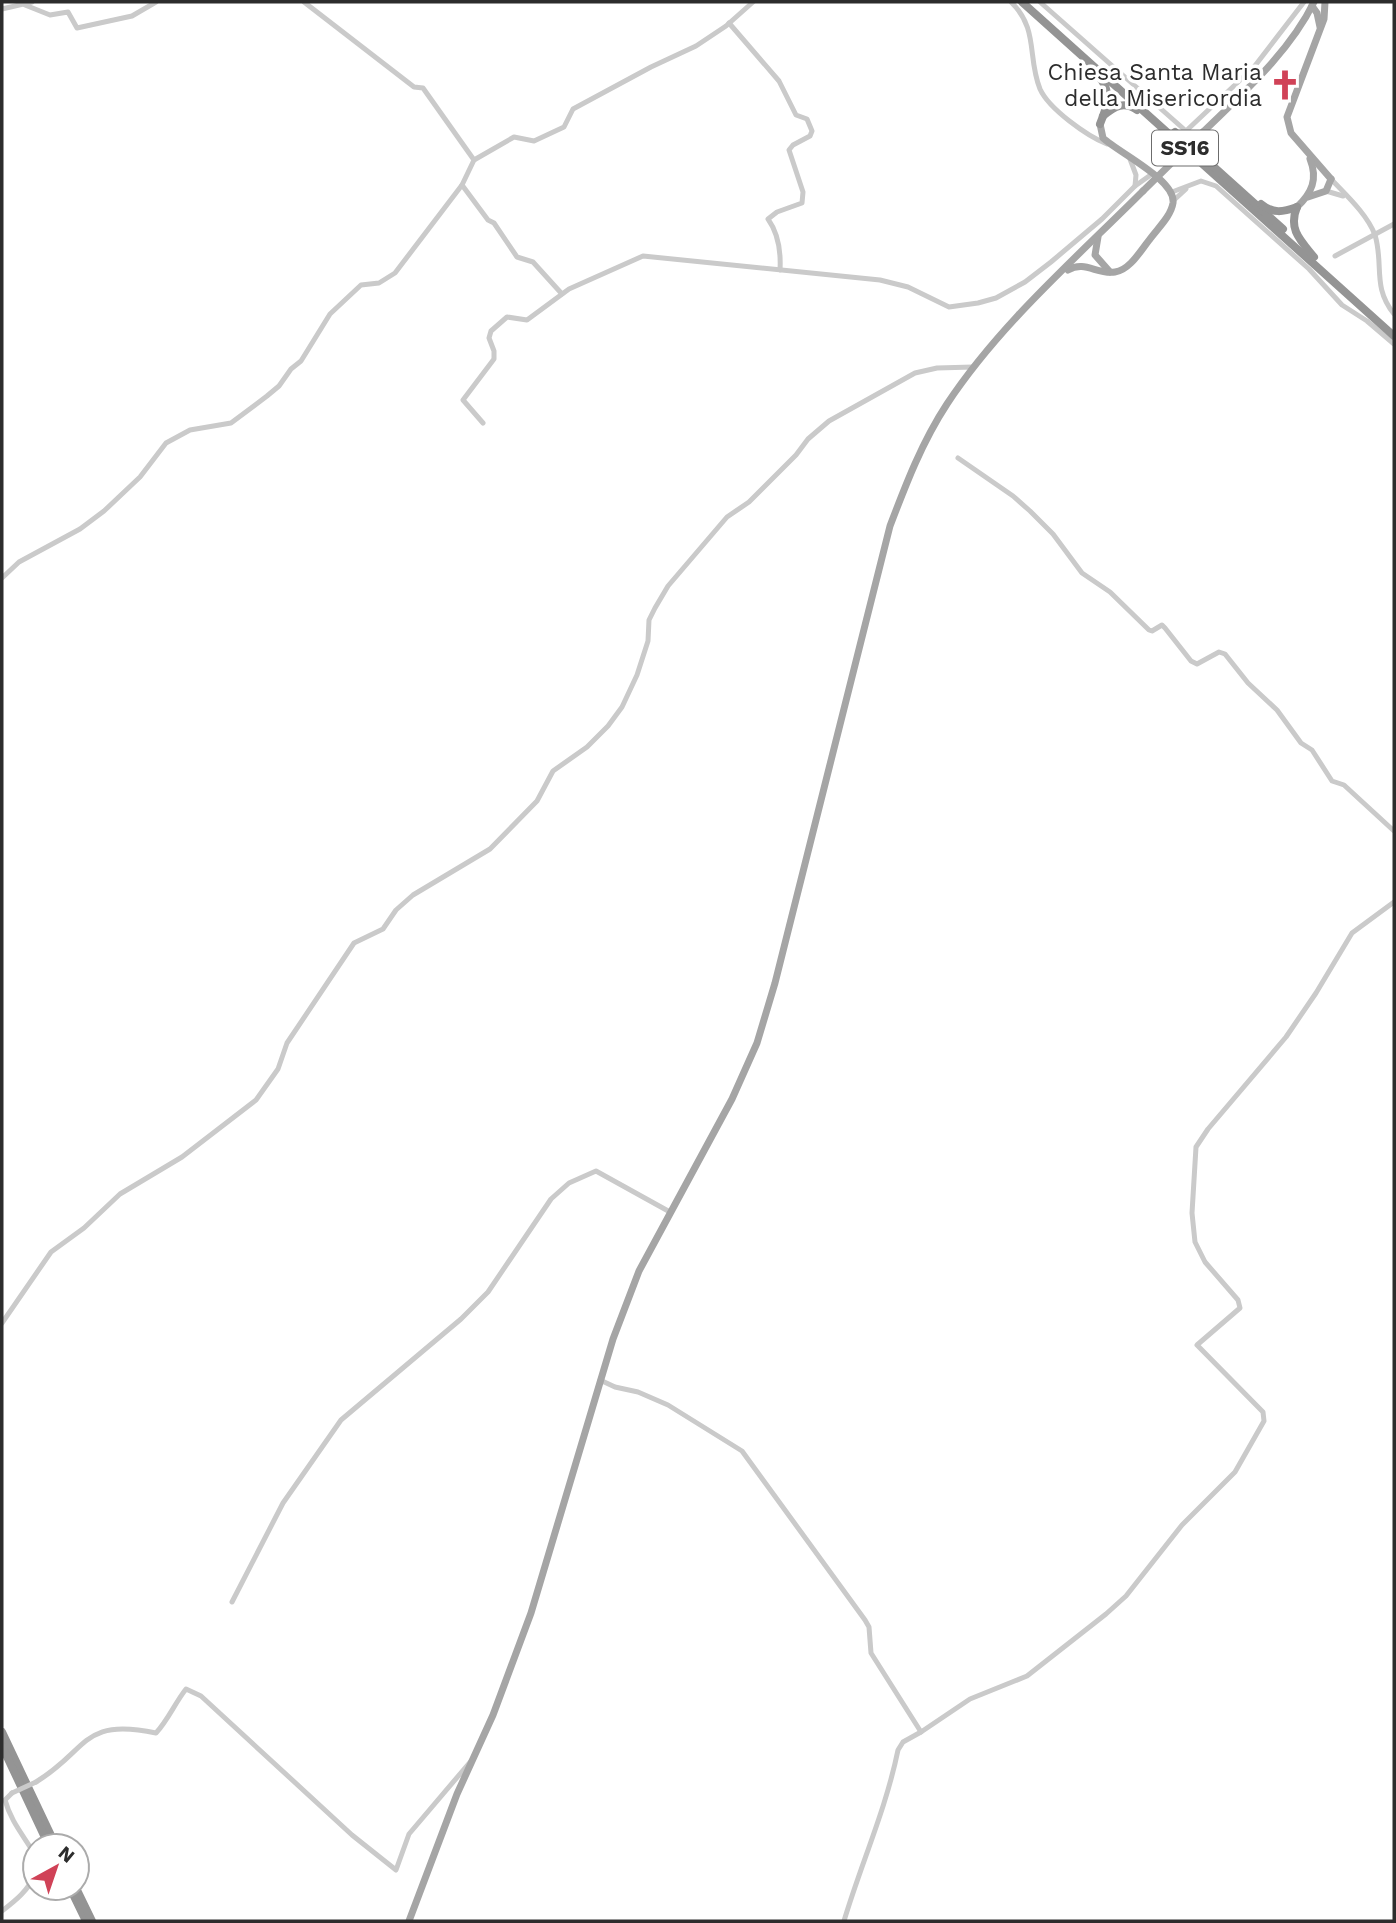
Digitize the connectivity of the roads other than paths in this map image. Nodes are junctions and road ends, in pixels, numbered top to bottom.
1 (156, 2) edge
2 (304, 2) edge
3 (753, 2) edge
4 (1011, 2) edge
5 (1022, 2) edge
6 (1030, 2) edge
7 (1040, 2) edge
8 (1325, 2) edge
9 (28, 3) edge
10 (1310, 3) edge
11 (2, 9) edge
12 (1325, 12) junction
13 (1304, 19) junction
14 (729, 23) junction
15 (1320, 23) junction
16 (1068, 43) junction
17 (1102, 120) junction
18 (1083, 131) junction
19 (1175, 139) junction
20 (1110, 145) junction
21 (1309, 155) junction
22 (1129, 157) junction
23 (474, 160) junction
24 (1216, 169) junction
25 (1152, 174) junction
26 (1331, 178) junction
27 (1135, 184) junction
28 (462, 185) junction
29 (1313, 185) junction
30 (1326, 191) junction
31 (1173, 197) junction
32 (1307, 197) junction
33 (1351, 201) junction
34 (1297, 206) junction
35 (1394, 224) edge
36 (1098, 236) junction
37 (1375, 236) junction
38 (1083, 251) junction
39 (1096, 256) junction
40 (1335, 256) dead end
41 (1314, 257) junction
42 (1090, 267) junction
43 (780, 270) junction
44 (1110, 272) junction
45 (1058, 275) junction
46 (562, 294) junction
47 (1352, 295) junction
48 (1394, 314) edge
49 (1394, 329) edge
50 (1394, 336) edge
51 (1394, 344) edge
52 (974, 367) junction
53 (483, 423) dead end
54 (958, 458) dead end
55 (2, 578) edge
56 (1394, 831) edge
57 (1394, 902) edge
58 (670, 1212) junction
59 (2, 1323) edge
60 (600, 1380) junction
61 (232, 1602) dead end
62 (2, 1732) edge
63 (921, 1732) junction
64 (2, 1746) edge
65 (472, 1760) junction
66 (43, 1832) edge
67 (49, 1832) edge
68 (21, 1836) edge
69 (21, 1895) edge
70 (77, 1902) edge
71 (83, 1902) edge
72 (2, 1910) edge
73 (86, 1921) edge
74 (92, 1921) edge
75 (409, 1921) edge
76 (844, 1921) edge

1 - 9 street
2 - 23 street
3 - 14 street
4 - 18 street
5 - 16 highway, SS16
6 - 24 highway, SS16
7 - 10 street
8 - 12 main road
9 - 11 street
10 - 12 main road
10 - 13 main road
10 - 15 main road
12 - 15 main road
13 - 15 main road
13 - 36 main road, bridge
14 - 23 street
14 - 43 street
15 - 21 main road
16 - 17 highway
16 - 19 highway, SS16
17 - 18 street
17 - 19 highway
17 - 20 main road
18 - 20 street
19 - 47 highway, SS16
20 - 22 main road
21 - 26 main road
21 - 29 main road
22 - 25 main road
22 - 27 street
23 - 28 street
24 - 34 highway
24 - 41 highway, SS16
25 - 27 street
25 - 31 main road
26 - 29 main road
26 - 30 main road
26 - 33 street
27 - 43 street
28 - 46 street
28 - 55 street
29 - 32 main road
30 - 32 main road
30 - 33 street
31 - 44 main road
31 - 51 street
32 - 34 main road
33 - 37 street
34 - 41 highway
35 - 37 street
36 - 38 main road
36 - 39 main road
37 - 40 street
37 - 48 street
38 - 39 main road
38 - 42 main road
38 - 45 main road
39 - 44 main road
41 - 47 highway, SS16
42 - 44 main road
42 - 45 main road
43 - 46 street
45 - 52 main road
46 - 53 street
47 - 49 highway, SS16
47 - 50 highway, SS16
52 - 58 main road
52 - 59 street
54 - 56 street
57 - 63 street
58 - 60 main road
58 - 61 street
60 - 63 street
60 - 65 main road
62 - 67 highway
63 - 76 street
64 - 66 highway
65 - 68 street, bridge
65 - 75 main road
69 - 72 street
70 - 73 highway
71 - 74 highway

